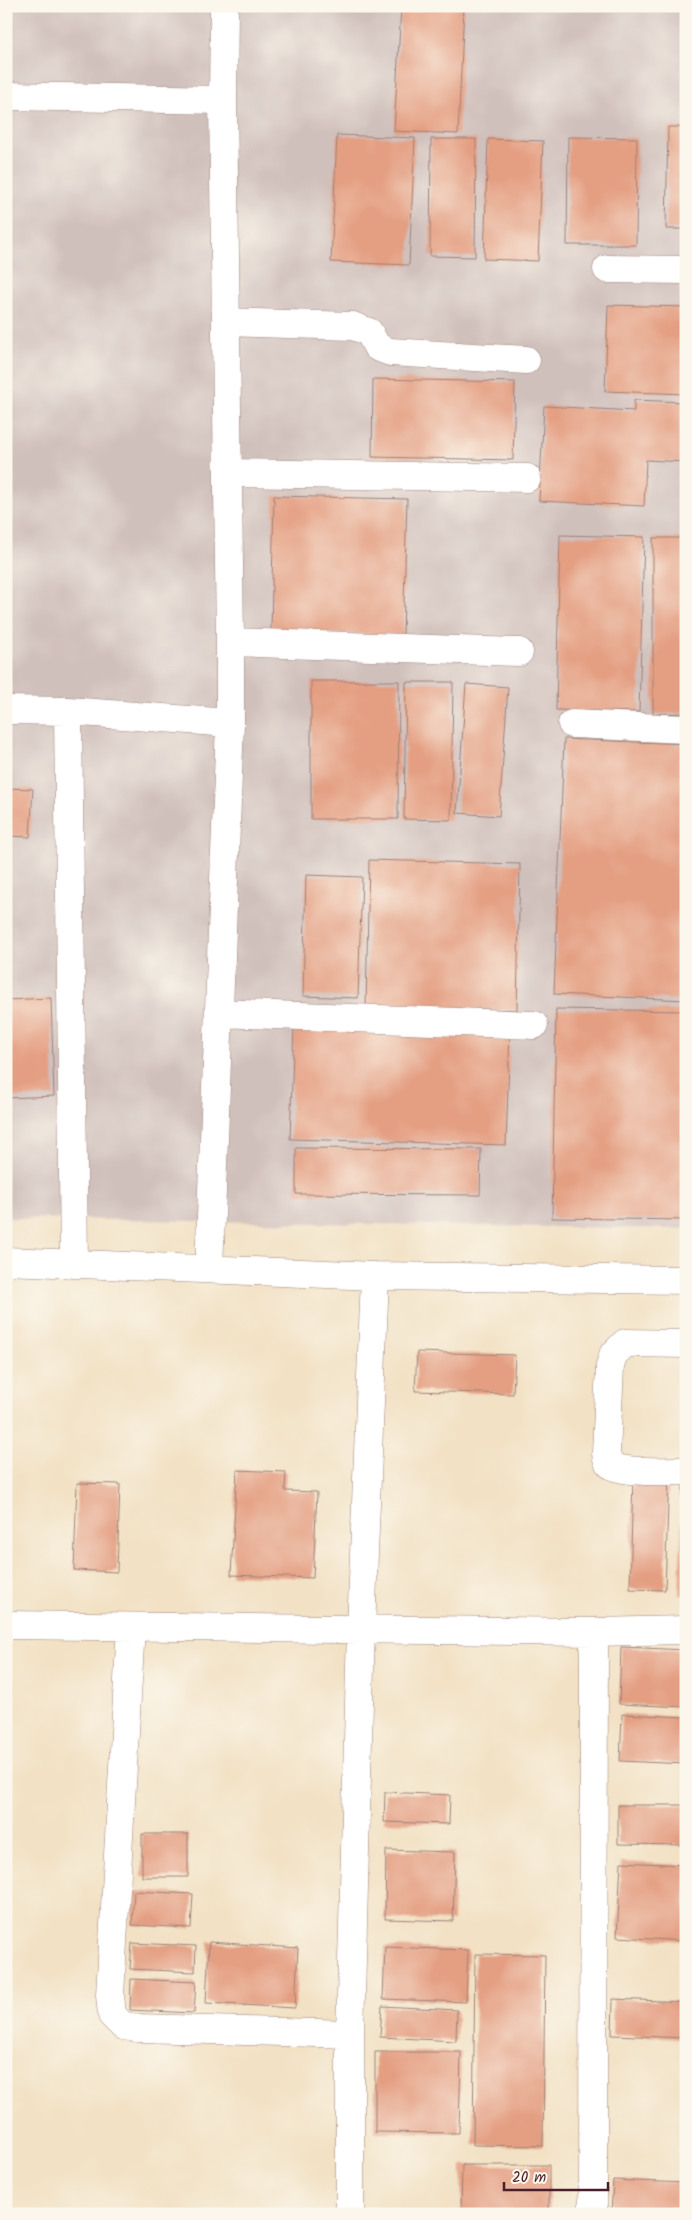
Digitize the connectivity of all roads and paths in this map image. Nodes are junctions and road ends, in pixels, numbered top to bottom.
1 (224, 6) edge
2 (6, 96) edge
3 (223, 100) junction
4 (607, 269) dead end
5 (686, 270) edge
6 (226, 322) junction
7 (526, 360) dead end
8 (228, 473) junction
9 (527, 478) dead end
10 (230, 642) junction
11 (519, 652) dead end
12 (6, 710) edge
13 (68, 711) junction
14 (230, 723) junction
15 (572, 724) dead end
16 (686, 729) edge
17 (219, 1013) junction
18 (534, 1025) dead end
19 (6, 1261) edge
20 (74, 1264) junction
21 (209, 1269) junction
22 (376, 1276) junction
23 (686, 1280) edge
24 (686, 1344) edge
25 (686, 1471) edge
26 (6, 1625) edge
27 (132, 1627) junction
28 (361, 1630) junction
29 (686, 1630) edge
30 (594, 1632) junction
31 (350, 2034) junction
32 (350, 2214) edge
33 (593, 2214) edge

1 - 3 street
2 - 3 street
3 - 6 street
4 - 5 street
6 - 7 street
6 - 8 street
8 - 9 street
8 - 10 street
10 - 11 street
10 - 14 street
12 - 13 street
13 - 14 street
13 - 20 street
14 - 17 street
15 - 16 street
17 - 18 street
17 - 21 street
19 - 20 street
20 - 21 street
21 - 22 street
22 - 23 street
22 - 28 street
24 - 25 street
26 - 27 street
27 - 28 street
27 - 31 street
28 - 30 street
28 - 31 street
29 - 30 street
30 - 33 street
31 - 32 street

